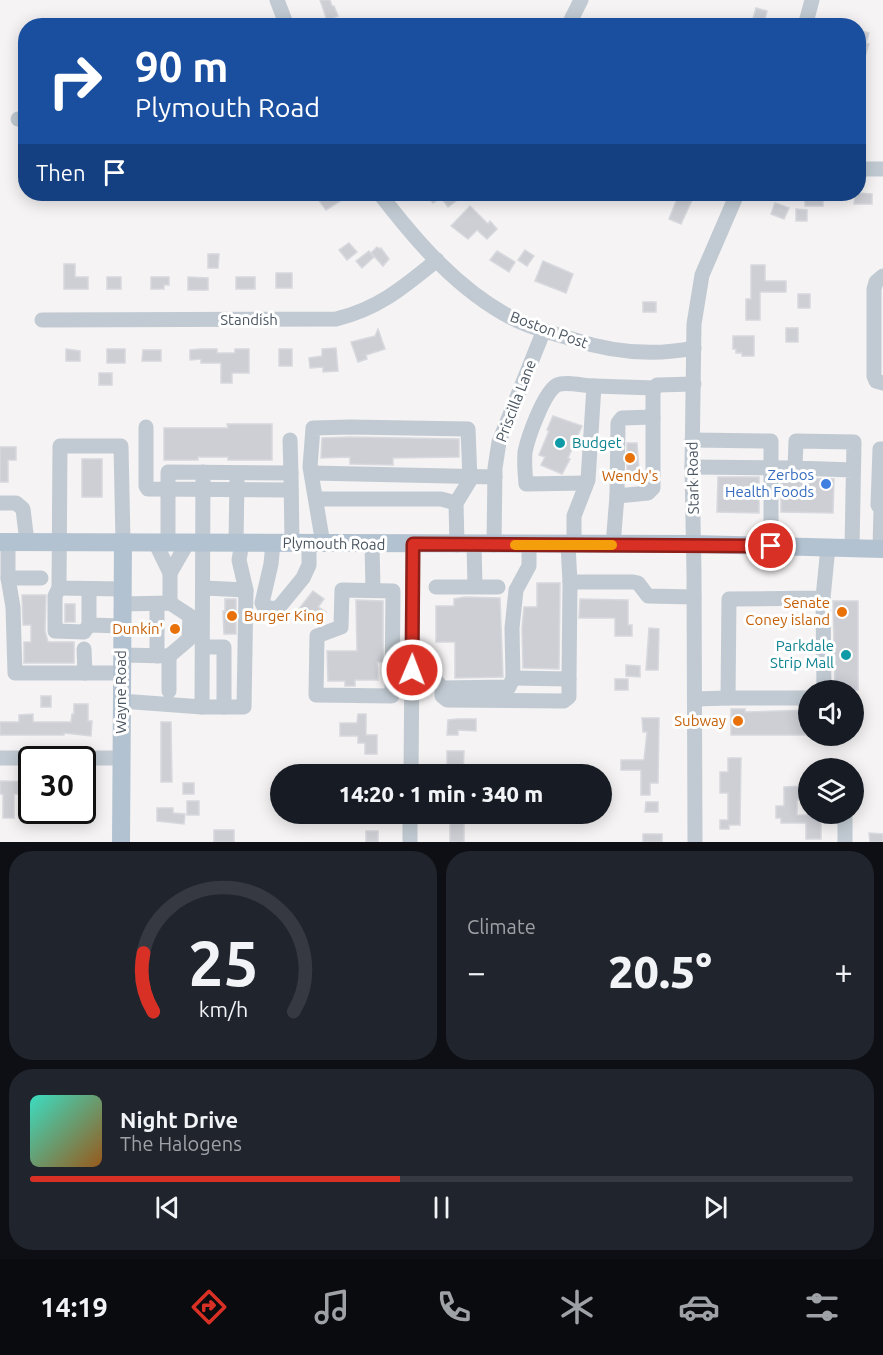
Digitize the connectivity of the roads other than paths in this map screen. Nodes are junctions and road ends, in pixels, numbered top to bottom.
1 (277, 0) edge
2 (581, 0) edge
3 (812, 0) edge
4 (284, 18) edge
5 (572, 18) edge
6 (807, 18) edge
7 (866, 169) edge
8 (883, 169) edge
9 (385, 201) edge
10 (734, 201) edge
11 (437, 260) junction
12 (883, 276) edge
13 (42, 320) dead end
14 (544, 330) junction
15 (694, 348) junction
16 (883, 383) edge
17 (694, 384) junction
18 (594, 386) junction
19 (656, 388) junction
20 (653, 417) junction
21 (146, 427) dead end
22 (290, 440) dead end
23 (692, 440) junction
24 (883, 448) edge
25 (692, 467) junction
26 (771, 468) junction
27 (795, 468) junction
28 (854, 470) junction
29 (146, 472) junction
30 (168, 472) junction
31 (203, 472) junction
32 (237, 472) junction
33 (291, 473) junction
34 (312, 473) junction
35 (470, 475) junction
36 (495, 477) junction
37 (586, 483) junction
38 (168, 490) junction
39 (204, 490) junction
40 (237, 490) junction
41 (291, 490) junction
42 (617, 496) junction
43 (316, 499) junction
44 (456, 502) junction
45 (0, 503) edge
46 (4, 542) edge
47 (27, 542) junction
48 (59, 542) junction
49 (123, 542) junction
50 (162, 542) junction
51 (196, 542) junction
52 (239, 543) junction
53 (273, 543) junction
54 (308, 544) junction
55 (372, 544) junction
56 (413, 544) junction
57 (693, 544) junction
58 (465, 545) junction
59 (494, 545) junction
60 (529, 545) junction
61 (571, 545) junction
62 (614, 545) junction
63 (771, 546) junction
64 (828, 547) junction
65 (852, 548) junction
66 (882, 549) edge
67 (170, 573) junction
68 (41, 578) dead end
69 (570, 582) junction
70 (474, 586) junction
71 (498, 586) dead end
72 (436, 587) dead end
73 (6, 588) edge
74 (59, 588) junction
75 (204, 588) junction
76 (89, 589) junction
77 (246, 590) junction
78 (373, 590) junction
79 (122, 597) junction
80 (694, 597) junction
81 (823, 598) junction
82 (163, 603) junction
83 (89, 625) junction
84 (122, 626) junction
85 (203, 647) junction
86 (84, 649) dead end
87 (163, 656) junction
88 (121, 664) junction
89 (392, 670) junction
90 (85, 673) junction
91 (412, 673) junction
92 (569, 679) junction
93 (824, 680) edge
94 (510, 689) junction
95 (169, 691) dead end
96 (728, 698) junction
97 (798, 698) edge
98 (695, 699) junction
99 (121, 702) junction
100 (202, 707) junction
101 (224, 707) junction
102 (0, 758) edge
103 (121, 758) junction
104 (411, 764) edge
105 (410, 824) edge
106 (845, 824) edge
107 (121, 842) edge
108 (410, 842) edge
109 (695, 842) edge
110 (844, 842) edge

1 - 4 street
2 - 5 street
3 - 6 street
7 - 8 street
9 - 11 street, Boston Post
10 - 15 street, Stark Road
11 - 13 street, Standish
11 - 14 street, Boston Post
12 - 16 street
14 - 15 street, Boston Post
14 - 36 street, Priscilla Lane
15 - 17 street, Stark Road
17 - 19 street
17 - 23 street, Stark Road
18 - 19 street
18 - 37 street
18 - 37 street
19 - 20 street
20 - 42 street
20 - 42 street
21 - 29 street
22 - 33 street
23 - 25 street, Stark Road
23 - 26 street
24 - 66 street
25 - 26 street
25 - 57 street, Stark Road
26 - 27 street
26 - 63 street
27 - 28 street
27 - 28 street
28 - 65 street
29 - 30 street
29 - 38 street
30 - 31 street
30 - 38 street
31 - 32 street
31 - 39 street
32 - 33 street
32 - 40 street
33 - 41 street
34 - 35 street
34 - 35 street
34 - 43 street
35 - 36 street
35 - 44 street
36 - 59 street, Priscilla Lane
37 - 61 street
38 - 39 street
38 - 50 street
39 - 40 street
39 - 51 street
40 - 41 street
40 - 52 street
41 - 54 street
42 - 62 street
43 - 44 street
43 - 54 street
44 - 58 street
45 - 47 street
46 - 47 main road, Plymouth Road
46 - 73 street
47 - 48 main road, Plymouth Road
48 - 49 main road, Plymouth Road
48 - 49 street
48 - 74 street
49 - 50 main road, Plymouth Road
49 - 79 main road, Wayne Road
50 - 51 main road, Plymouth Road
50 - 67 street
51 - 52 main road, Plymouth Road
51 - 67 street
51 - 75 street
52 - 53 main road, Plymouth Road
52 - 77 street
53 - 54 main road, Plymouth Road
53 - 54 street
54 - 55 main road, Plymouth Road
55 - 56 main road, Plymouth Road
55 - 78 street
56 - 58 main road, Plymouth Road
56 - 91 street
57 - 62 main road, Plymouth Road
57 - 63 main road, Plymouth Road
57 - 80 street, Stark Road
58 - 59 main road, Plymouth Road
58 - 70 street
59 - 60 main road, Plymouth Road
60 - 61 main road, Plymouth Road
60 - 94 street
61 - 62 main road, Plymouth Road
61 - 69 street
63 - 64 main road, Plymouth Road
64 - 65 main road, Plymouth Road
64 - 81 street
65 - 66 main road, Plymouth Road
67 - 82 street
68 - 73 street
69 - 80 street
69 - 92 street
70 - 71 street
70 - 72 street
73 - 90 street
74 - 76 street
74 - 83 street
75 - 77 street
75 - 85 street
76 - 79 street
76 - 83 street
77 - 101 street
78 - 89 street
78 - 89 street
79 - 82 street
79 - 84 main road, Wayne Road
80 - 98 street, Stark Road
81 - 93 street
81 - 96 street
82 - 87 street
82 - 87 street
83 - 84 street
84 - 88 main road, Wayne Road
85 - 100 street
85 - 101 street
86 - 90 street
87 - 88 street
87 - 95 street
88 - 90 street
88 - 99 main road, Wayne Road
89 - 91 street
91 - 94 street
91 - 104 street
92 - 94 street
92 - 94 street
96 - 97 street
96 - 98 street
98 - 109 street, Stark Road
99 - 100 street
99 - 103 main road, Wayne Road
100 - 101 street
102 - 103 street
103 - 107 main road, Wayne Road
105 - 108 street
106 - 110 street

